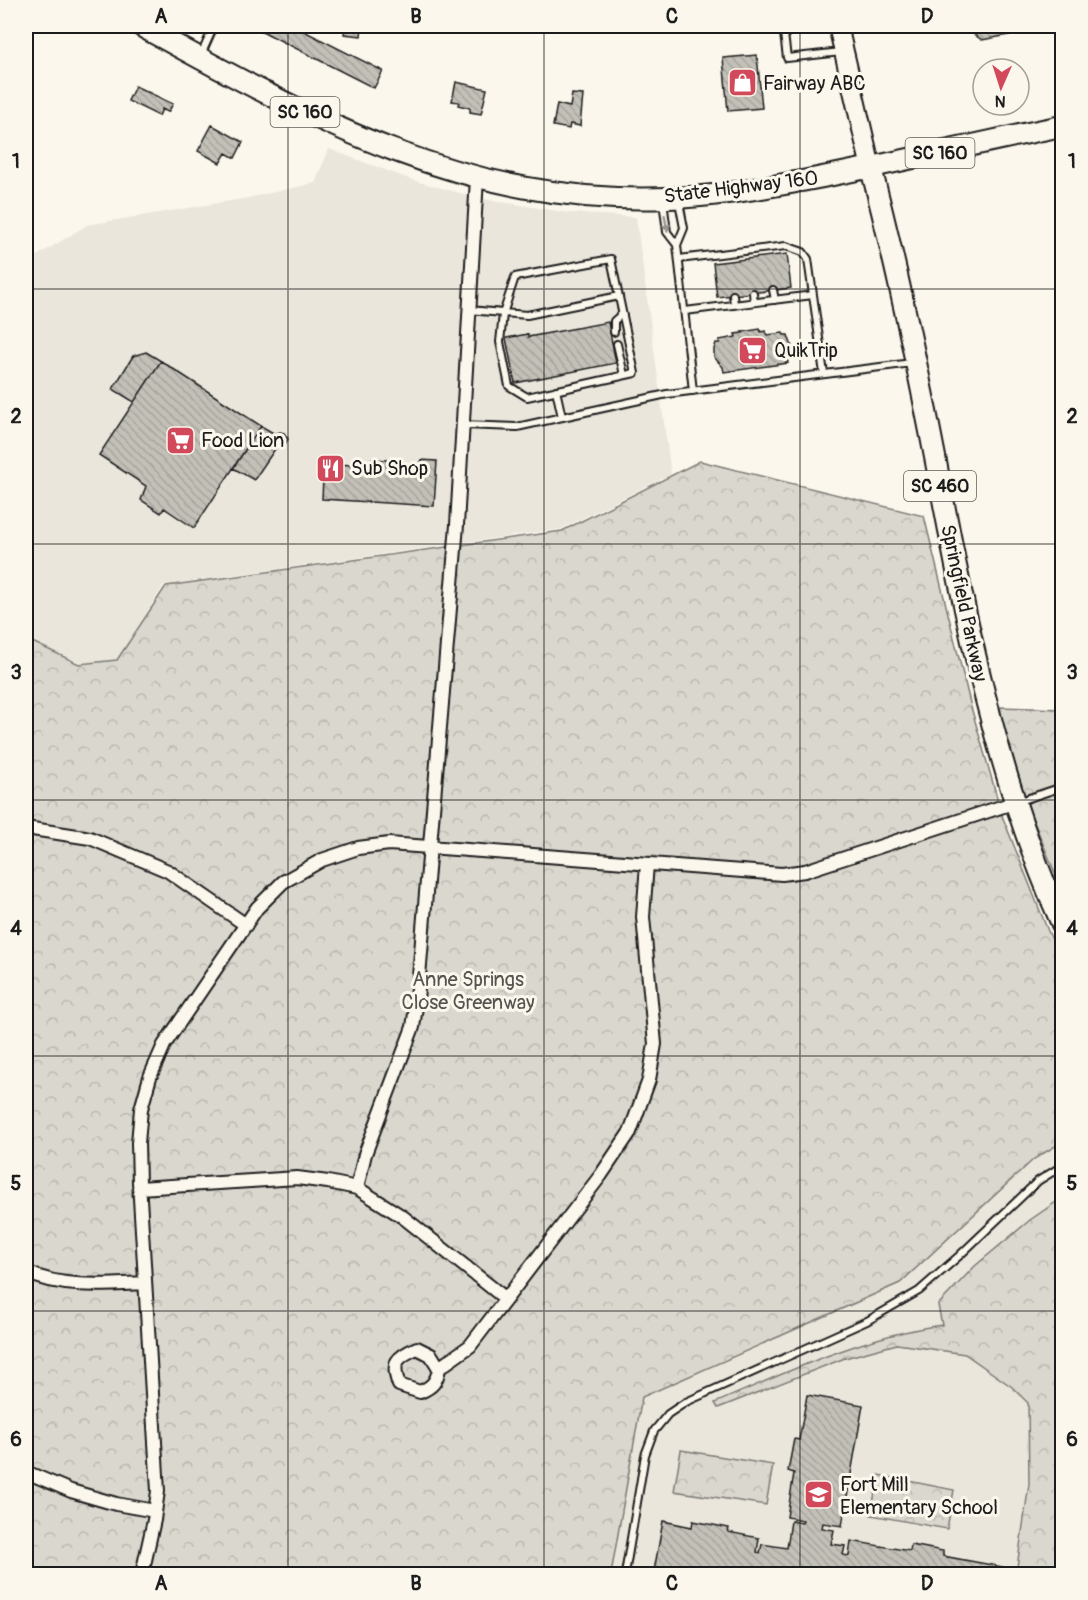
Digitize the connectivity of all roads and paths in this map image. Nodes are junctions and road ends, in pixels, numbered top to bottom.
1 (141, 26) edge
2 (214, 26) edge
3 (783, 26) edge
4 (838, 26) edge
5 (844, 52) junction
6 (200, 58) junction
7 (1062, 126) edge
8 (871, 168) junction
9 (477, 178) junction
10 (671, 198) junction
11 (677, 244) junction
12 (767, 248) junction
13 (747, 251) junction
14 (728, 253) junction
15 (768, 256) dead end
16 (749, 258) dead end
17 (680, 259) junction
18 (729, 261) dead end
19 (773, 290) dead end
20 (753, 293) dead end
21 (733, 295) dead end
22 (813, 295) junction
23 (619, 296) junction
24 (775, 300) junction
25 (754, 302) junction
26 (734, 305) junction
27 (470, 310) junction
28 (685, 311) junction
29 (503, 314) junction
30 (622, 314) junction
31 (614, 332) dead end
32 (617, 344) dead end
33 (916, 362) junction
34 (824, 374) junction
35 (624, 375) junction
36 (556, 390) junction
37 (693, 391) junction
38 (562, 417) junction
39 (463, 426) junction
40 (1062, 787) edge
41 (1016, 802) junction
42 (26, 828) edge
43 (429, 847) junction
44 (646, 864) junction
45 (1062, 924) edge
46 (246, 925) junction
47 (1062, 1166) edge
48 (139, 1188) junction
49 (357, 1188) junction
50 (26, 1272) edge
51 (145, 1283) junction
52 (506, 1299) junction
53 (440, 1368) dead end
54 (26, 1472) edge
55 (155, 1511) junction
56 (142, 1575) edge
57 (626, 1575) edge

1 - 6 main road, State Highway 160 / SC 160
2 - 6 lane
3 - 5 lane
4 - 5 main road, SC 460
5 - 8 main road, SC 460
6 - 9 main road, State Highway 160 / SC 160
7 - 8 main road, SC 160
8 - 10 main road, State Highway 160 / SC 160
8 - 33 main road, Springfield Parkway / SC 460
9 - 10 main road, State Highway 160 / SC 160
9 - 27 street
10 -> 11 lane
10 - 11 lane
11 - 17 lane
12 - 13 lane
12 - 15 lane
12 - 22 lane
13 - 14 lane
13 - 16 lane
14 - 17 lane
14 - 18 lane
17 - 28 lane
19 - 24 lane
20 - 25 lane
21 - 26 lane
22 - 24 lane
22 - 34 lane
23 - 29 lane
23 - 29 lane
23 - 30 lane
24 - 25 lane
25 - 26 lane
26 - 28 lane
27 - 29 lane
27 - 39 street
28 - 37 lane
29 - 36 lane
30 - 31 lane
30 - 35 lane
32 - 35 lane
33 - 34 lane
33 - 41 main road, Springfield Parkway / SC 460
34 - 37 lane
35 - 36 lane
36 - 38 lane
37 - 38 lane
38 - 39 lane
39 - 43 street
40 - 41 lane
41 - 44 street
41 - 45 main road, Springfield Parkway / SC 460
42 - 46 street
43 - 44 street
43 - 46 street
43 - 49 street
44 - 52 street
46 - 48 street
47 - 57 lane
48 - 49 street
48 - 51 street
49 - 52 street
50 - 51 street
51 - 55 street
52 - 53 street
54 - 55 street
55 - 56 street

